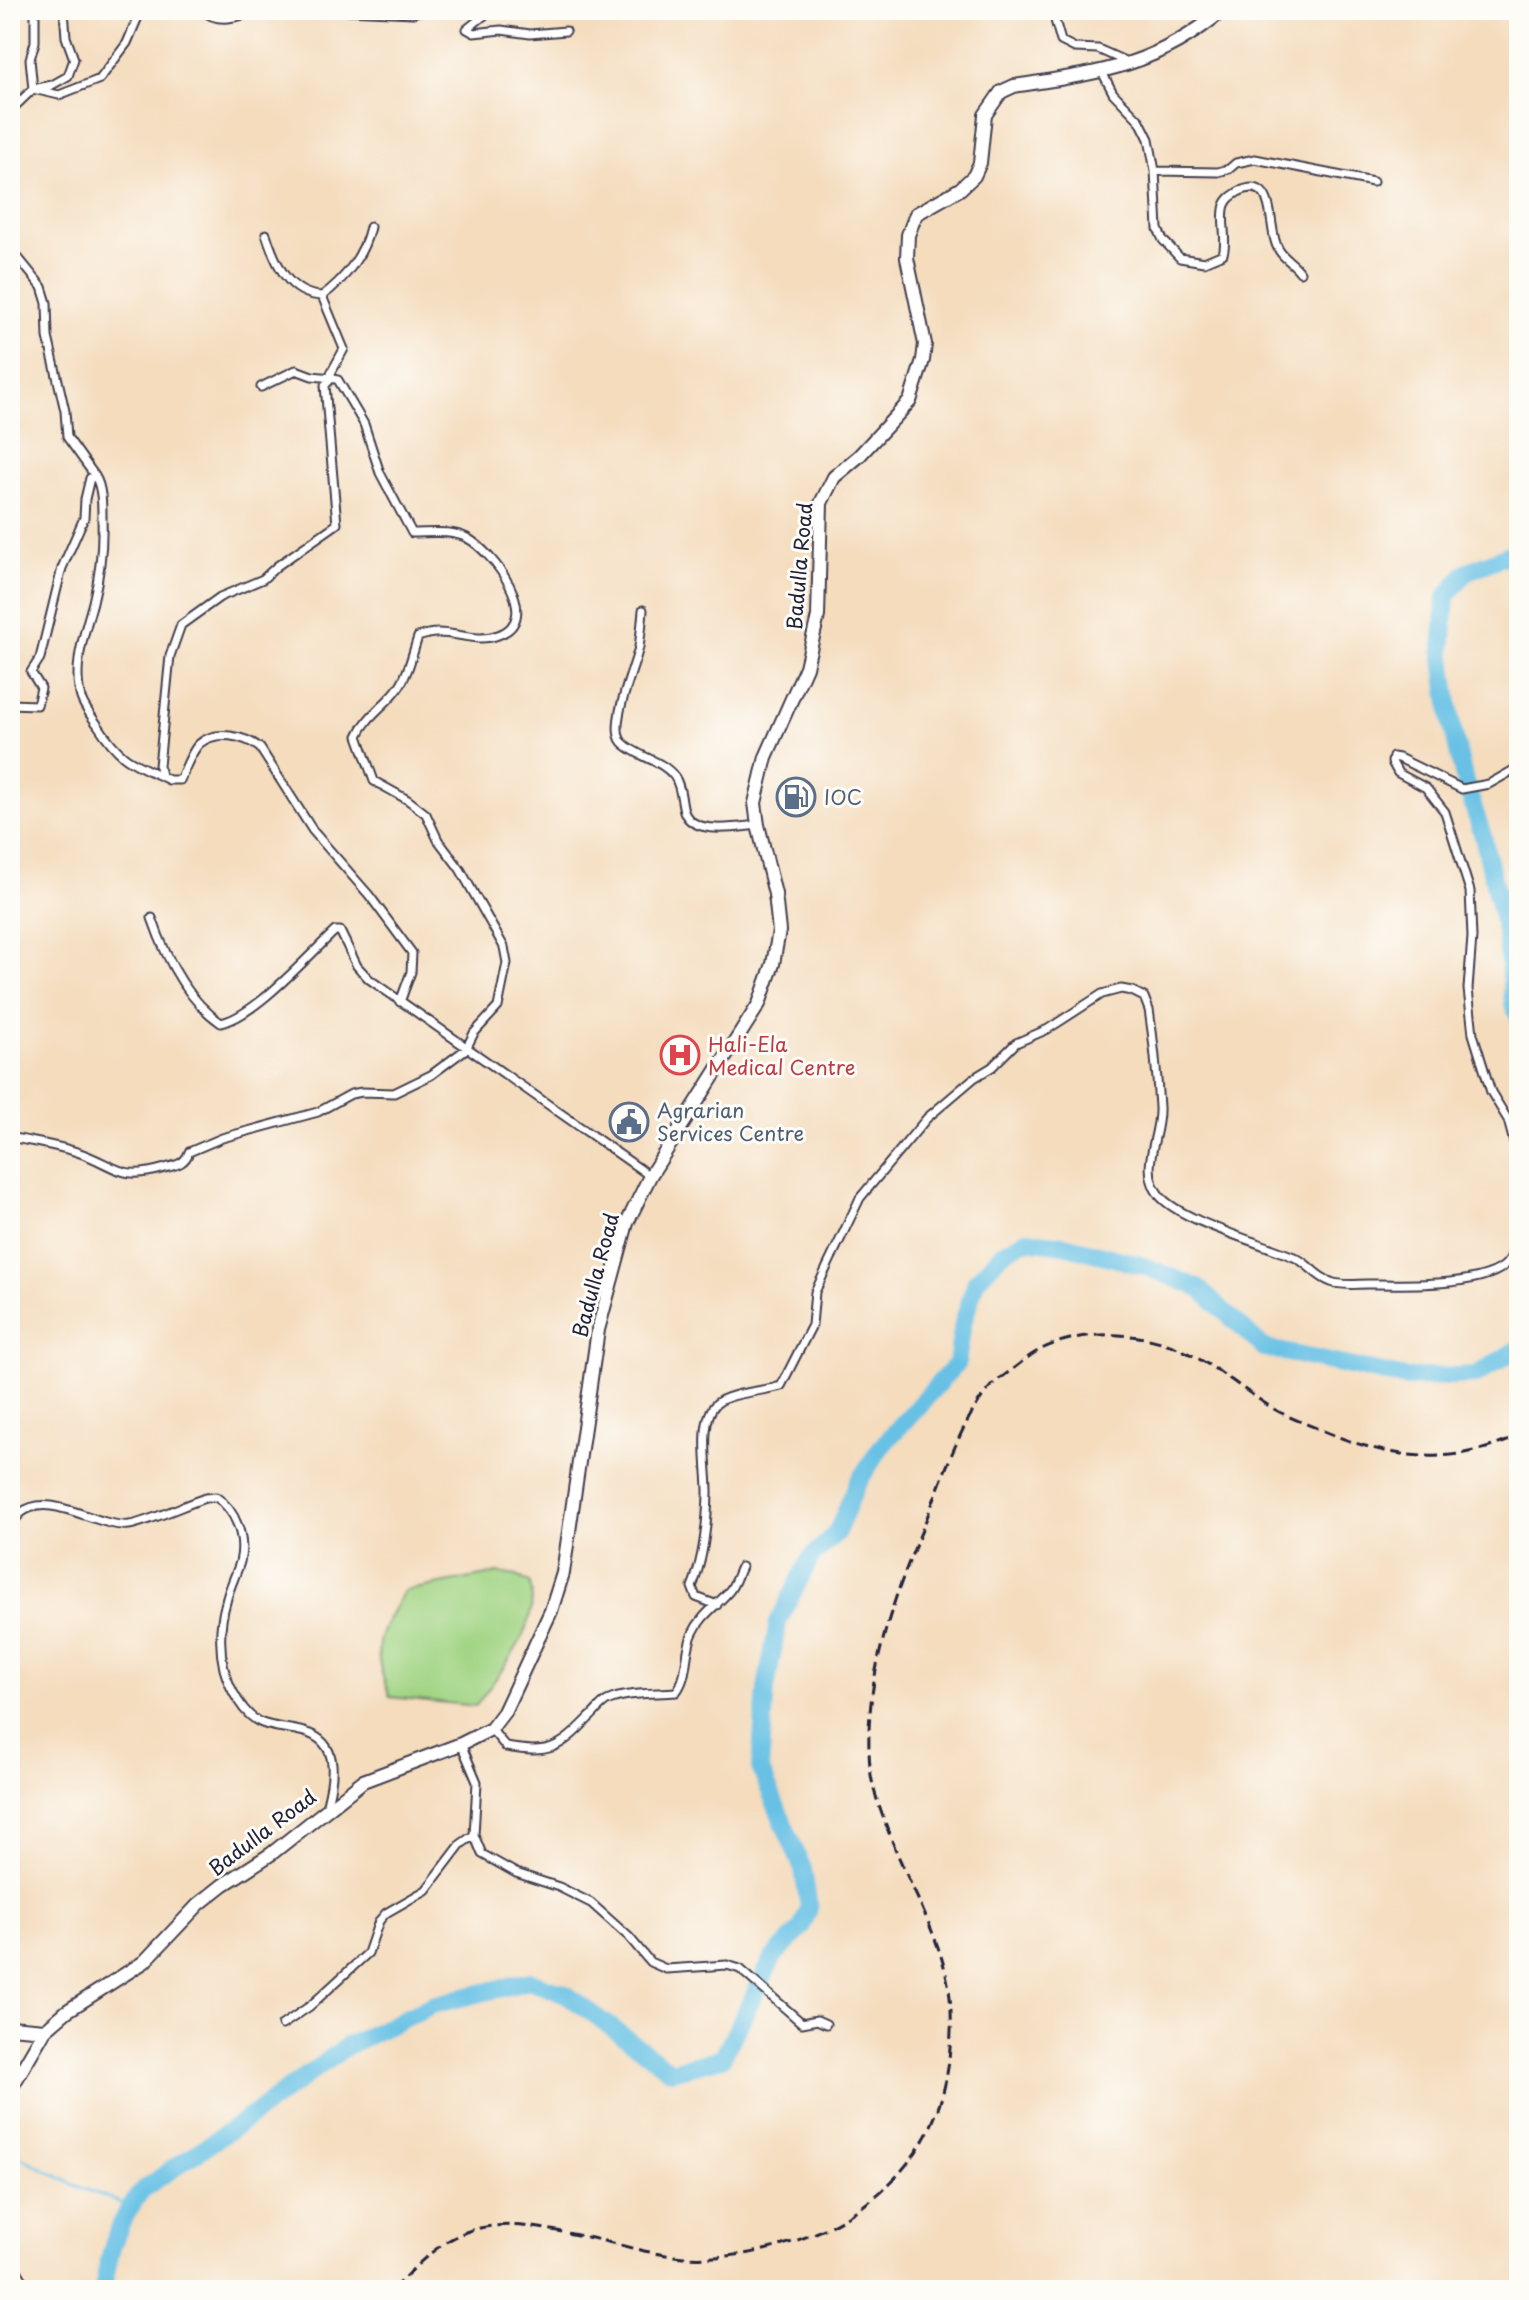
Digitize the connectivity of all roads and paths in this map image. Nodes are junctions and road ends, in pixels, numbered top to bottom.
1 (35, 10) edge
2 (64, 10) edge
3 (141, 10) edge
4 (202, 10) edge
5 (262, 10) edge
6 (347, 10) edge
7 (421, 10) edge
8 (479, 10) edge
9 (1052, 10) edge
10 (1223, 10) edge
11 (566, 31) dead end
12 (1133, 63) junction
13 (1102, 72) junction
14 (33, 89) junction
15 (10, 111) edge
16 (1155, 171) junction
17 (1373, 182) dead end
18 (370, 227) dead end
19 (266, 234) dead end
20 (10, 239) edge
21 (1300, 272) dead end
22 (322, 296) junction
23 (332, 378) junction
24 (261, 387) dead end
25 (95, 476) junction
26 (643, 610) dead end
27 (10, 704) edge
28 (1519, 767) edge
29 (161, 776) junction
30 (758, 825) junction
31 (152, 918) dead end
32 (400, 1002) junction
33 (466, 1049) junction
34 (10, 1137) edge
35 (1519, 1161) edge
36 (650, 1176) junction
37 (1519, 1191) edge
38 (10, 1528) edge
39 (741, 1567) dead end
40 (717, 1605) junction
41 (491, 1729) junction
42 (461, 1744) junction
43 (326, 1809) junction
44 (474, 1835) junction
45 (826, 2024) dead end
46 (282, 2025) dead end
47 (10, 2027) edge
48 (45, 2030) junction
49 (10, 2090) edge
50 (10, 2264) edge
51 (26, 2290) edge

1 - 14 street
2 - 14 street
3 - 14 street
4 - 5 street
6 - 7 street
8 - 11 street
9 - 12 street
10 - 12 main road, Badulla Road
12 - 13 main road, Badulla Road
13 - 16 street
13 - 30 main road, Badulla Road
14 - 15 street
16 - 17 street
16 - 21 street
18 - 22 street
19 - 22 street
20 - 25 street
22 - 23 street
23 - 24 street
23 - 29 street
23 - 33 street
25 - 27 street
25 - 29 street
26 - 30 street
28 - 35 street
29 - 32 street
30 - 36 main road, Badulla Road
31 - 32 street
32 - 33 street
33 - 34 street
33 - 36 street
36 - 41 main road, Badulla Road
37 - 40 street
38 - 43 street
39 - 40 street
40 - 41 street
41 - 42 main road, Badulla Road
42 - 43 main road, Badulla Road
42 - 44 street
43 - 48 main road, Badulla Road
44 - 45 street
44 - 46 street
47 - 48 main road
48 - 49 main road, Badulla Road
50 - 51 main road

